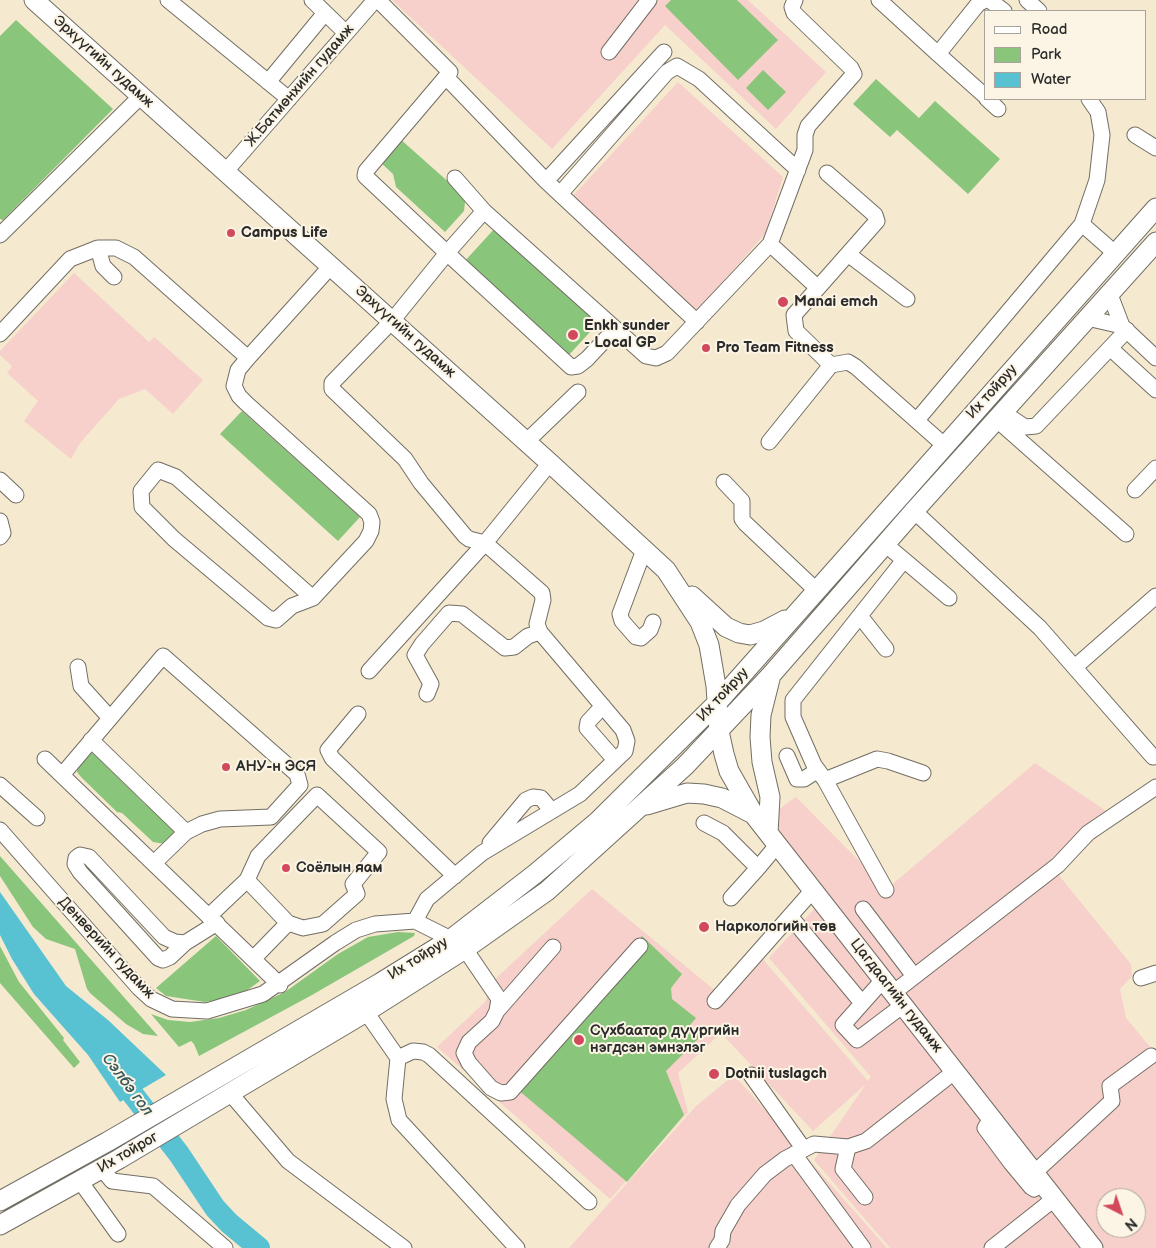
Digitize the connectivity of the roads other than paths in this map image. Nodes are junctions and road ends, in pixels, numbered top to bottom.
1 (34, 0) edge
2 (168, 0) edge
3 (312, 0) edge
4 (377, 0) edge
5 (649, 0) edge
6 (795, 0) edge
7 (879, 0) edge
8 (1027, 0) edge
9 (993, 3) edge
10 (1038, 10) edge
11 (325, 13) junction
12 (346, 33) junction
13 (609, 52) dead end
14 (664, 52) dead end
15 (938, 54) junction
16 (447, 78) junction
17 (268, 82) junction
18 (141, 96) junction
19 (984, 96) edge
20 (288, 99) junction
21 (1090, 100) edge
22 (1134, 135) dead end
23 (1156, 148) edge
24 (798, 170) junction
25 (226, 171) junction
26 (827, 173) dead end
27 (455, 178) dead end
28 (546, 181) junction
29 (560, 194) junction
30 (1156, 208) edge
31 (484, 211) junction
32 (1082, 224) junction
33 (0, 234) edge
34 (1156, 242) edge
35 (770, 244) junction
36 (98, 248) junction
37 (447, 253) junction
38 (848, 254) junction
39 (1116, 254) junction
40 (331, 266) junction
41 (114, 277) dead end
42 (818, 288) junction
43 (1109, 292) junction
44 (907, 299) dead end
45 (1087, 318) junction
46 (392, 321) junction
47 (697, 322) junction
48 (1125, 328) junction
49 (615, 329) junction
50 (0, 334) edge
51 (1110, 348) junction
52 (248, 358) junction
53 (1156, 358) edge
54 (831, 365) junction
55 (1156, 390) edge
56 (578, 392) dead end
57 (1000, 416) junction
58 (917, 420) junction
59 (526, 442) junction
60 (769, 442) dead end
61 (944, 445) junction
62 (550, 463) junction
63 (1156, 468) edge
64 (0, 480) edge
65 (724, 482) dead end
66 (1136, 490) dead end
67 (16, 495) dead end
68 (914, 511) junction
69 (0, 520) edge
70 (1126, 534) dead end
71 (0, 537) edge
72 (485, 543) junction
73 (885, 544) junction
74 (644, 550) junction
75 (904, 560) junction
76 (666, 570) junction
77 (817, 591) junction
78 (1156, 596) edge
79 (313, 598) junction
80 (949, 598) dead end
81 (797, 614) junction
82 (860, 616) junction
83 (653, 622) dead end
84 (540, 632) junction
85 (886, 649) dead end
86 (78, 667) dead end
87 (1075, 667) junction
88 (369, 671) dead end
89 (771, 676) junction
90 (427, 694) dead end
91 (717, 702) junction
92 (603, 706) junction
93 (358, 714) dead end
94 (110, 718) junction
95 (719, 731) junction
96 (91, 740) junction
97 (787, 756) dead end
98 (1153, 757) dead end
99 (45, 759) dead end
100 (615, 760) junction
101 (924, 773) dead end
102 (62, 775) junction
103 (822, 775) junction
104 (0, 785) edge
105 (1156, 787) edge
106 (642, 807) junction
107 (552, 810) junction
108 (754, 815) junction
109 (37, 818) dead end
110 (704, 823) dead end
111 (0, 830) edge
112 (186, 832) junction
113 (773, 839) junction
114 (482, 853) junction
115 (154, 864) junction
116 (758, 868) junction
117 (455, 876) junction
118 (247, 880) junction
119 (813, 890) junction
120 (886, 890) dead end
121 (731, 898) dead end
122 (863, 909) dead end
123 (790, 916) junction
124 (213, 919) junction
125 (415, 921) junction
126 (288, 923) junction
127 (185, 943) junction
128 (458, 944) junction
129 (640, 946) dead end
130 (553, 947) dead end
131 (253, 959) junction
132 (1156, 973) edge
133 (914, 976) junction
134 (1141, 978) dead end
135 (280, 985) junction
136 (893, 993) junction
137 (715, 1001) dead end
138 (862, 1003) junction
139 (498, 1011) junction
140 (366, 1012) junction
141 (1151, 1056) dead end
142 (398, 1058) junction
143 (954, 1072) junction
144 (751, 1075) dead end
145 (206, 1084) joint
146 (224, 1097) junction
147 (848, 1147) junction
148 (798, 1151) junction
149 (102, 1169) junction
150 (1038, 1178) junction
151 (80, 1181) junction
152 (865, 1197) dead end
153 (1054, 1199) junction
154 (0, 1201) edge
155 (589, 1202) dead end
156 (0, 1225) edge
157 (118, 1234) dead end
158 (225, 1248) edge
159 (404, 1248) edge
160 (517, 1248) edge
161 (717, 1248) edge
162 (863, 1248) edge
163 (992, 1248) edge
164 (1093, 1248) edge

1 - 18 main road, Эрхүүгийн гудамж
2 - 17 street
3 - 11 street
4 - 12 street, Ж.Батмөнхийн гудамж
4 - 16 street
5 - 13 street
6 - 24 street
7 - 15 street
8 - 10 street
9 - 15 street
11 - 12 street
11 - 17 street
12 - 20 street, Ж.Батмөнхийн гудамж
14 - 28 street
15 - 19 street
16 - 28 street
16 - 37 street
17 - 20 street
18 - 25 main road, Эрхүүгийн гудамж
18 - 33 street
20 - 25 street, Ж.Батмөнхийн гудамж
21 - 32 street
22 - 23 street
24 - 29 street
24 - 35 street
25 - 40 main road, Эрхүүгийн гудамж
26 - 38 street
27 - 31 street
28 - 29 street
29 - 47 street
30 - 39 main road, Их тойруу
31 - 37 street
31 - 49 street
32 - 39 street
32 - 58 street
34 - 43 main road, Их тойруу
35 - 42 street
35 - 47 street
36 - 41 street
36 - 50 street
36 - 52 street
37 - 46 street
37 - 49 street
38 - 42 street
38 - 44 street
39 - 61 main road, Их тойруу
40 - 46 main road, Эрхүүгийн гудамж
40 - 52 street
42 - 54 street
43 - 45 main road, Их тойруу
43 - 48 street
45 - 48 street
45 - 57 main road, Их тойруу
46 - 59 main road, Эрхүүгийн гудамж
46 - 72 street
47 - 49 street
48 - 51 street
48 - 53 street
51 - 55 street
51 - 57 street
52 - 79 street
54 - 58 street
54 - 60 street
56 - 59 street
57 - 68 main road, Их тойруу
57 - 70 street
58 - 61 street
59 - 62 main road, Эрхүүгийн гудамж
61 - 77 main road, Их тойруу
62 - 72 street
62 - 74 main road, Эрхүүгийн гудамж
63 - 66 street
64 - 67 street
65 - 77 street
68 - 73 main road, Их тойруу
68 - 87 street
69 - 71 street
72 - 84 street
72 - 88 street
73 - 75 street
73 - 89 main road, Их тойруу
74 - 76 main road, Эрхүүгийн гудамж
74 - 83 street
75 - 80 street
75 - 82 street
76 - 81 main road
76 - 91 main road, Эрхүүгийн гудамж
77 - 81 main road, Их тойруу
78 - 87 street
79 - 79 street
81 - 91 main road, Их тойруу
82 - 85 street
82 - 103 street
84 - 90 street
84 - 92 street
86 - 94 street
87 - 98 street
89 - 95 main road, Их тойруу
89 - 113 main road
91 - 95 main road, Цагдаагийн гудамж
91 - 128 main road, Их тойруу
92 - 100 street
92 - 100 street
93 - 117 street
94 - 96 street
94 - 112 street
95 - 106 main road, Их тойруу
95 - 108 main road, Цагдаагийн гудамж
96 - 102 street
96 - 112 street
97 - 103 street
99 - 102 street
100 - 107 street
101 - 103 street
102 - 115 street
103 - 120 street
104 - 109 street
105 - 133 street
106 - 108 main road
106 - 128 main road, Их тойруу
107 - 114 street
107 - 114 street
108 - 113 main road, Цагдаагийн гудамж
110 - 116 street
111 - 135 street, Денверийн гудамж
112 - 115 street
113 - 116 street
113 - 119 main road, Цагдаагийн гудамж
114 - 117 street
115 - 124 street
116 - 121 street
117 - 125 street
118 - 124 street
118 - 126 street
118 - 126 street
119 - 123 street
119 - 136 main road, Цагдаагийн гудамж
122 - 133 street
123 - 137 street
123 - 138 street
124 - 127 street
124 - 131 street
125 - 128 street
125 - 135 street, Денверийн гудамж
126 - 131 street
127 - 127 street
128 - 139 street
128 - 140 main road, Их тойруу
128 - 145 main road, Их тойруу
129 - 139 street
130 - 139 street
131 - 135 street
132 - 134 street
133 - 136 street
136 - 138 street
136 - 138 street
136 - 143 main road, Цагдаагийн гудамж
140 - 142 street
140 - 146 main road, Их тойруу
141 - 150 street
142 - 155 street
142 - 160 street
143 - 147 street
143 - 150 main road, Цагдаагийн гудамж
144 - 148 street
145 - 154 main road, Их тойрог
146 - 149 main road, Их тойрог
146 - 159 street
147 - 148 street
147 - 152 street
148 - 161 street
148 - 162 street
149 - 151 main road, Их тойрог
149 - 158 street
150 - 153 main road, Цагдаагийн гудамж
151 - 156 main road, Их тойрог
151 - 157 street
153 - 163 street
153 - 164 main road, Цагдаагийн гудамж

